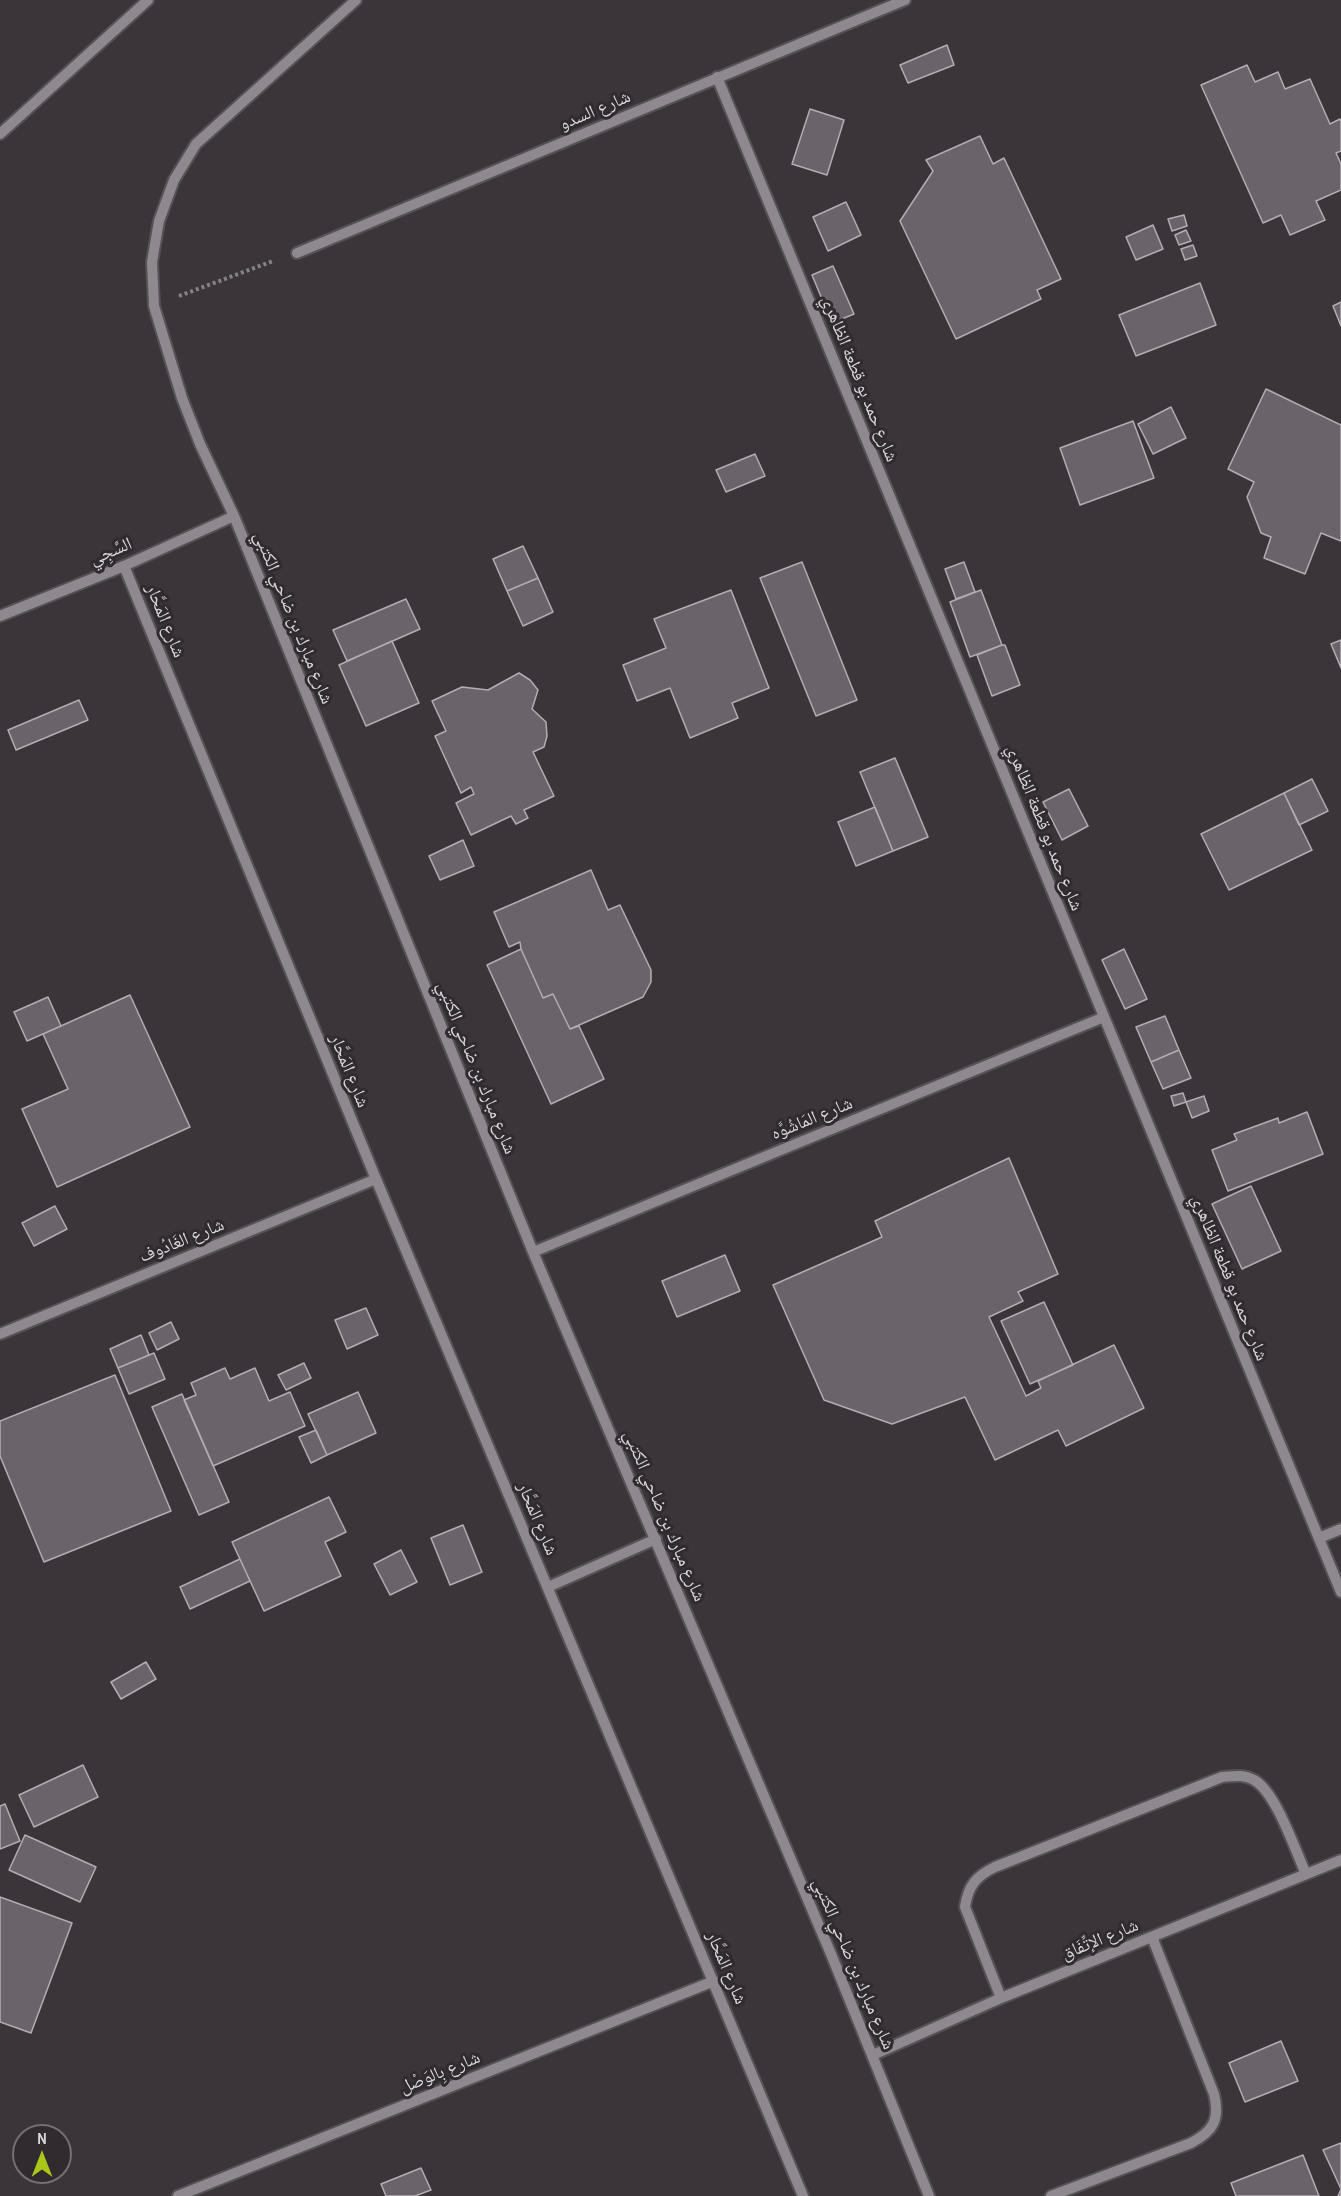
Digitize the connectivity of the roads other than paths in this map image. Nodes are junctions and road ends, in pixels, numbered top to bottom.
1 (148, 0) edge
2 (356, 0) edge
3 (905, 0) edge
4 (717, 77) junction
5 (0, 134) edge
6 (297, 252) road end
7 (234, 516) junction
8 (124, 566) junction
9 (0, 616) edge
10 (1104, 1017) junction
11 (376, 1179) junction
12 (533, 1252) junction
13 (0, 1334) edge
14 (1341, 1529) edge
15 (1319, 1538) junction
16 (656, 1539) junction
17 (548, 1587) junction
18 (1341, 1592) edge
19 (1341, 1860) edge
20 (1306, 1874) junction
21 (1152, 1936) junction
22 (714, 1981) junction
23 (1001, 1998) junction
24 (873, 2055) junction
25 (178, 2196) edge
26 (803, 2196) edge
27 (929, 2196) edge
28 (1051, 2196) edge

1 - 5 street
2 - 7 street, شارع مبارك بن ضاحي الكتبي
3 - 4 street, شارع السدو
4 - 6 street, شارع السدو
4 - 10 street, شارع حمد بو قطعة الظاهري
7 - 8 street, السَّجِي
7 - 12 street, شارع مبارك بن ضاحي الكتبي
8 - 9 street, السَّجِي
8 - 11 street, شارع المَحَّار
10 - 12 street, شارع المَاشُوَّه
10 - 15 street, شارع حمد بو قطعة الظاهري
11 - 13 street, شارع الغَادُوف
11 - 17 street, شارع المَحَّار
12 - 16 street, شارع مبارك بن ضاحي الكتبي
14 - 15 street
15 - 18 street, شارع حمد بو قطعة الظاهري
16 - 17 street
16 - 24 street, شارع مبارك بن ضاحي الكتبي
17 - 22 street, شارع المَحَّار
19 - 20 street, شارع الإتِّفَاق
20 - 21 street, شارع الإتِّفَاق
20 - 23 street
21 - 23 street, شارع الإتِّفَاق
21 - 28 street
22 - 25 street, شارع بِالوَصْل
22 - 26 street, شارع المَحَّار
23 - 24 street, شارع الإتِّفَاق
24 - 27 street, شارع مبارك بن ضاحي الكتبي

